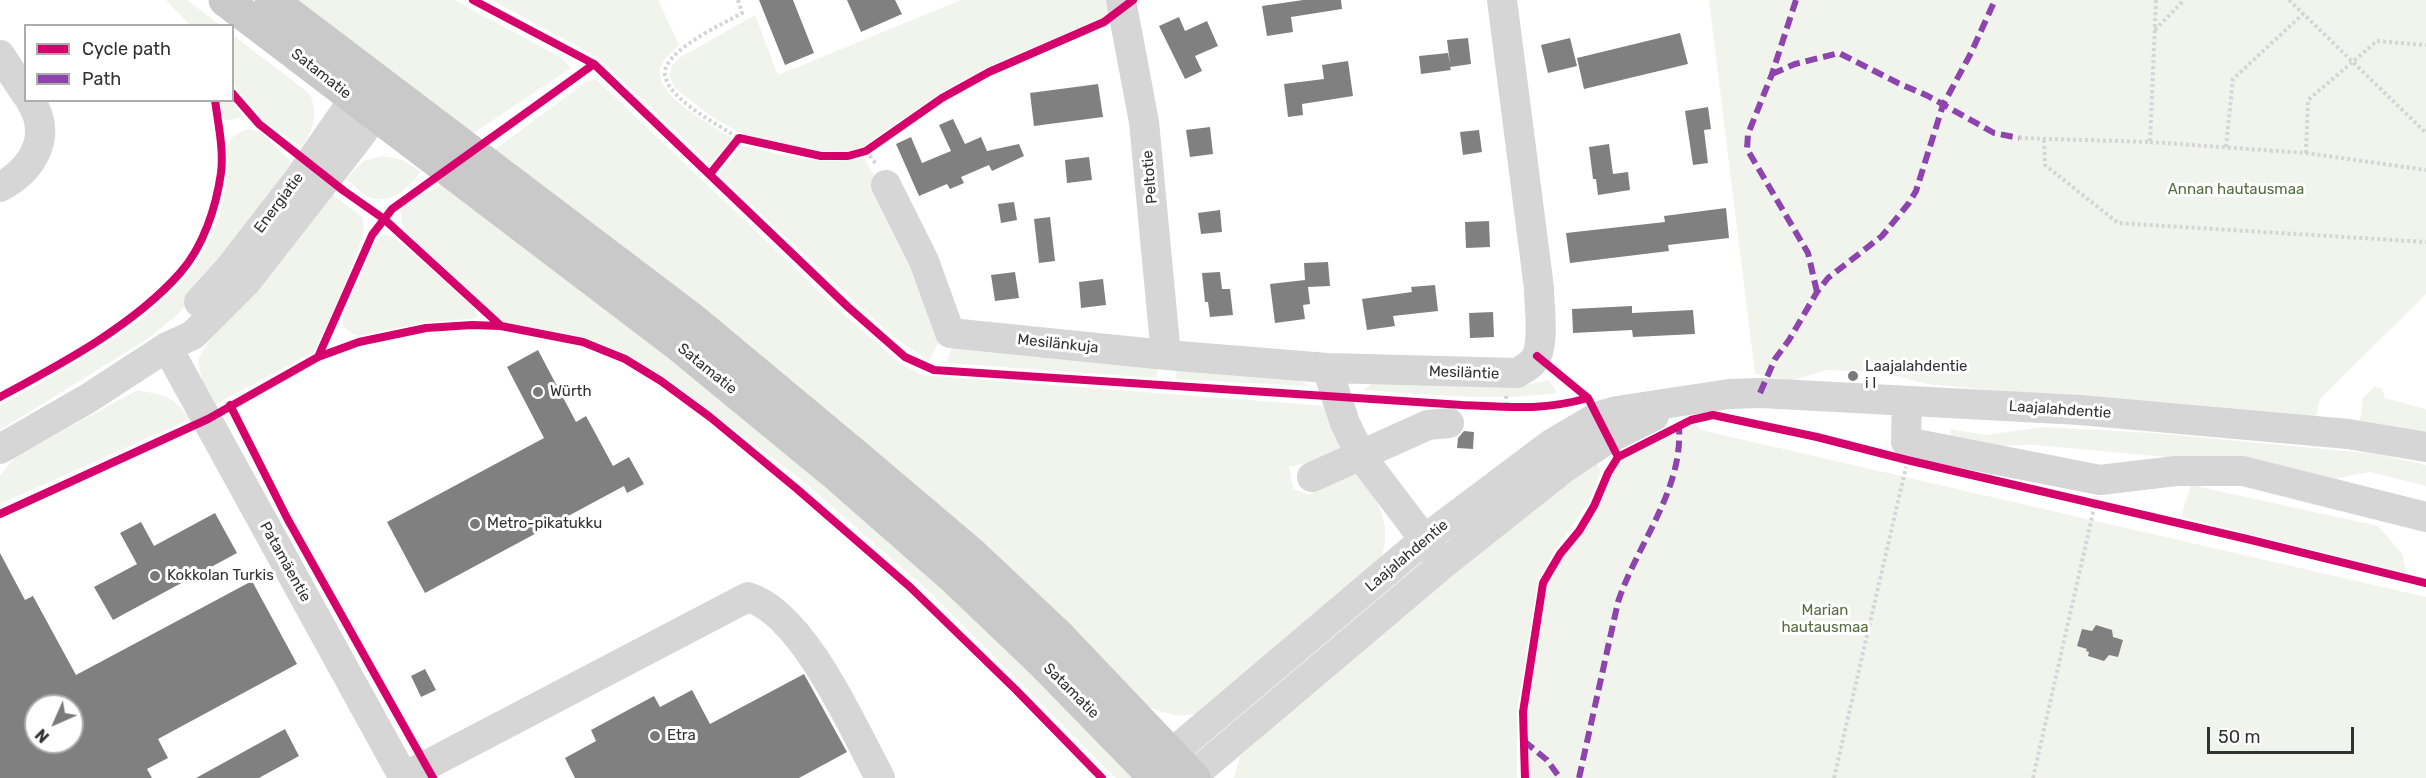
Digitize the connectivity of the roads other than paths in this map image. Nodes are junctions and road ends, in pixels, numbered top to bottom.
1 (225, 0) edge
2 (271, 0) edge
3 (1121, 0) edge
4 (1502, 0) edge
5 (0, 54) edge
6 (383, 84) junction
7 (24, 91) edge
8 (31, 102) edge
9 (365, 107) junction
10 (886, 185) dead end
11 (0, 187) edge
12 (167, 346) junction
13 (1166, 355) junction
14 (1327, 368) junction
15 (1692, 399) junction
16 (1907, 401) junction
17 (1449, 423) dead end
18 (2426, 447) edge
19 (0, 449) edge
20 (1361, 456) junction
21 (1312, 477) dead end
22 (2426, 517) edge
23 (1425, 539) junction
24 (1443, 564) junction
25 (1178, 774) edge
26 (404, 778) edge
27 (880, 778) edge

1 - 9 main road, Satamatie
2 - 6 main road, Satamatie
3 - 13 street, Peltotie
4 - 14 street, Mesiläntie
5 - 7 street
6 - 9 street, Energiatie
6 - 25 main road, Satamatie
8 - 11 street
9 - 12 street, Energiatie
9 - 25 main road, Satamatie
10 - 13 street, Mesilänkuja
12 - 19 street, Energiatie
12 - 26 street, Patamäentie
13 - 14 street, Mesilänkuja
14 - 20 street
15 - 16 street, Laajalahdentie
15 - 23 street, Laajalahdentie
15 - 24 street, Laajalahdentie
16 - 18 street, Laajalahdentie
16 - 22 street
17 - 20 street
20 - 21 street
20 - 23 street
23 - 24 street
23 - 25 street, Laajalahdentie
24 - 25 street, Laajalahdentie
26 - 27 street

